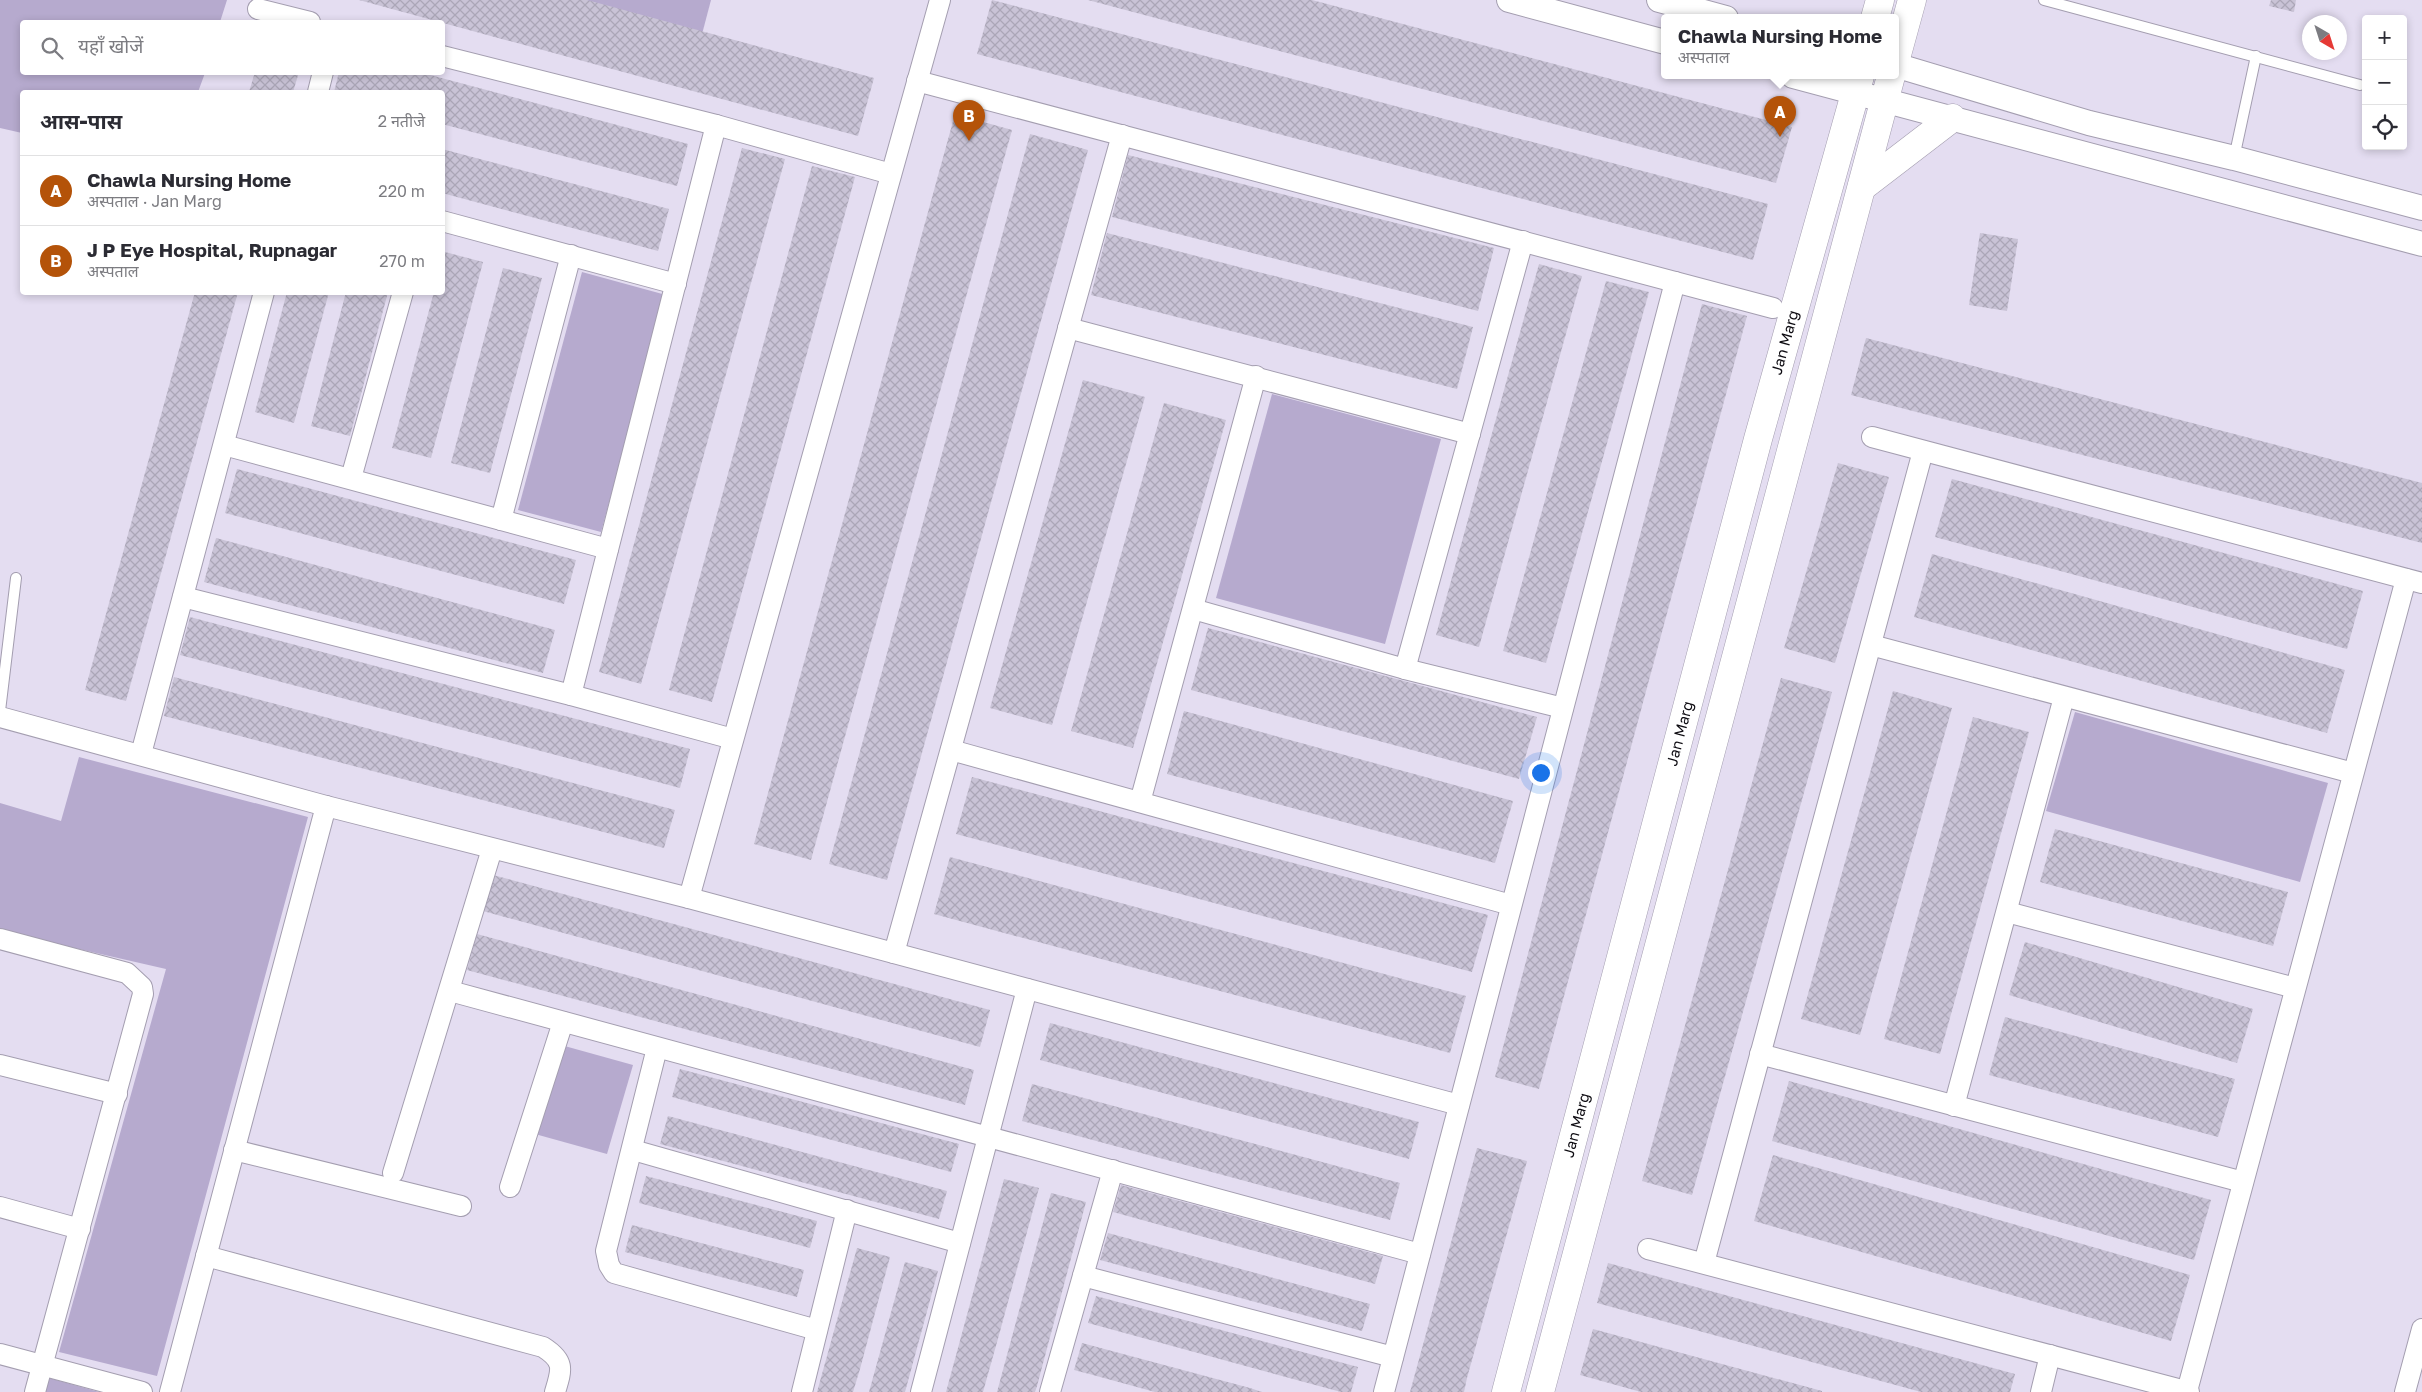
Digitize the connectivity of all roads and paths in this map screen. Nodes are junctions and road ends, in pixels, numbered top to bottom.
1 (940, 0) edge
2 (1509, 0) edge
3 (1659, 0) edge
4 (1880, 0) edge
5 (1912, 0) edge
6 (2044, 0) edge
7 (258, 10) dead end
8 (1711, 14) edge
9 (1876, 14) edge
10 (301, 20) edge
11 (1661, 41) edge
12 (1899, 48) edge
13 (2256, 56) junction
14 (445, 57) edge
15 (1899, 64) edge
16 (322, 75) edge
17 (1817, 79) edge
18 (917, 81) junction
19 (1858, 84) edge
20 (2360, 85) dead end
21 (1888, 88) edge
22 (318, 90) edge
23 (1952, 118) junction
24 (716, 125) junction
25 (1122, 135) junction
26 (2234, 158) junction
27 (891, 174) junction
28 (1862, 186) junction
29 (2422, 208) edge
30 (445, 222) edge
31 (1523, 241) junction
32 (2422, 244) edge
33 (571, 255) junction
34 (1675, 282) junction
35 (676, 284) junction
36 (263, 295) edge
37 (402, 295) edge
38 (1773, 308) dead end
39 (1068, 328) junction
40 (1256, 376) junction
41 (1470, 434) junction
42 (1872, 437) dead end
43 (224, 445) junction
44 (1923, 451) junction
45 (351, 478) junction
46 (501, 520) junction
47 (608, 549) junction
48 (16, 578) dead end
49 (2414, 581) edge
50 (183, 597) junction
51 (1192, 609) junction
52 (1871, 645) junction
53 (1406, 669) junction
54 (571, 695) junction
55 (2064, 697) junction
56 (1563, 708) junction
57 (0, 711) edge
58 (0, 717) edge
59 (734, 739) junction
60 (951, 750) junction
61 (141, 754) junction
62 (2353, 773) junction
63 (1140, 802) junction
64 (326, 806) junction
65 (492, 849) junction
66 (689, 898) junction
67 (1511, 905) junction
68 (2006, 912) junction
69 (0, 939) edge
70 (894, 954) junction
71 (2295, 988) junction
72 (1027, 989) junction
73 (450, 991) junction
74 (563, 1022) junction
75 (658, 1048) junction
76 (1760, 1054) junction
77 (0, 1065) edge
78 (117, 1094) junction
79 (1459, 1105) junction
80 (1954, 1106) junction
81 (988, 1138) junction
82 (234, 1150) junction
83 (633, 1150) junction
84 (1113, 1170) junction
85 (393, 1173) dead end
86 (2243, 1182) junction
87 (510, 1187) dead end
88 (461, 1206) dead end
89 (0, 1207) edge
90 (847, 1210) junction
91 (80, 1229) junction
92 (960, 1243) junction
93 (1648, 1249) dead end
94 (1420, 1254) junction
95 (206, 1256) junction
96 (1704, 1264) junction
97 (1083, 1276) junction
98 (2422, 1329) edge
99 (817, 1330) junction
100 (0, 1354) edge
101 (2050, 1355) junction
102 (1393, 1357) junction
103 (42, 1365) junction
104 (1056, 1391) edge
105 (35, 1392) edge
106 (142, 1392) edge
107 (170, 1392) edge
108 (555, 1392) edge
109 (802, 1392) edge
110 (921, 1392) edge
111 (1384, 1392) edge
112 (1506, 1392) edge
113 (1540, 1392) edge
114 (2041, 1392) edge
115 (2188, 1392) edge
116 (2405, 1392) edge

1 - 18 street
2 - 11 street
3 - 8 street
4 - 9 main road
5 - 12 main road
6 - 13 lane
7 - 10 street
13 - 20 lane
13 - 26 lane
14 - 24 street
15 - 26 street
16 - 22 street
17 - 19 street
18 - 25 street
18 - 27 street
19 - 21 street
19 - 112 main road, Jan Marg
21 - 23 street
21 - 28 main road
23 - 28 main road
23 - 32 street
24 - 27 street
24 - 35 street
25 - 31 street
25 - 39 street
26 - 29 street
27 - 59 street
28 - 113 main road
30 - 33 street
31 - 34 street
31 - 41 street
33 - 35 street
33 - 46 street
34 - 38 street
34 - 56 street
35 - 47 street
36 - 43 street
37 - 45 street
39 - 40 street
39 - 60 street
40 - 41 street
40 - 51 street
41 - 53 street
42 - 44 street
43 - 45 street
43 - 50 street
44 - 49 street
44 - 52 street
45 - 46 street
46 - 47 street
47 - 54 street
48 - 57 lane
49 - 62 street
50 - 54 street
50 - 61 street
51 - 53 street
51 - 63 street
52 - 55 street
52 - 76 street
53 - 56 street
54 - 59 street
55 - 62 street
55 - 68 street
56 - 67 street
58 - 61 street
59 - 66 street
60 - 63 street
60 - 70 street
61 - 64 street
62 - 71 street
63 - 67 street
64 - 65 street
64 - 82 street
65 - 66 street
65 - 73 street
66 - 70 street
67 - 79 street
68 - 71 street
68 - 80 street
69 - 78 street
70 - 72 street
71 - 86 street
72 - 79 street
72 - 81 street
73 - 74 street
73 - 85 street
74 - 75 street
74 - 87 street
75 - 81 street
75 - 83 street
76 - 80 street
76 - 96 street
77 - 78 street
78 - 91 street
79 - 94 street
80 - 86 street
81 - 84 street
81 - 92 street
82 - 88 street
82 - 95 street
83 - 90 street
83 - 99 street
84 - 94 street
84 - 97 street
86 - 115 street
89 - 91 street
90 - 92 street
90 - 99 street
91 - 103 street
92 - 110 street
93 - 96 street
94 - 102 street
95 - 107 street
95 - 108 street
96 - 101 street
97 - 102 street
97 - 104 street
98 - 116 street
99 - 109 street
100 - 103 street
101 - 114 street
101 - 115 street
102 - 111 street
103 - 105 street
103 - 106 street

